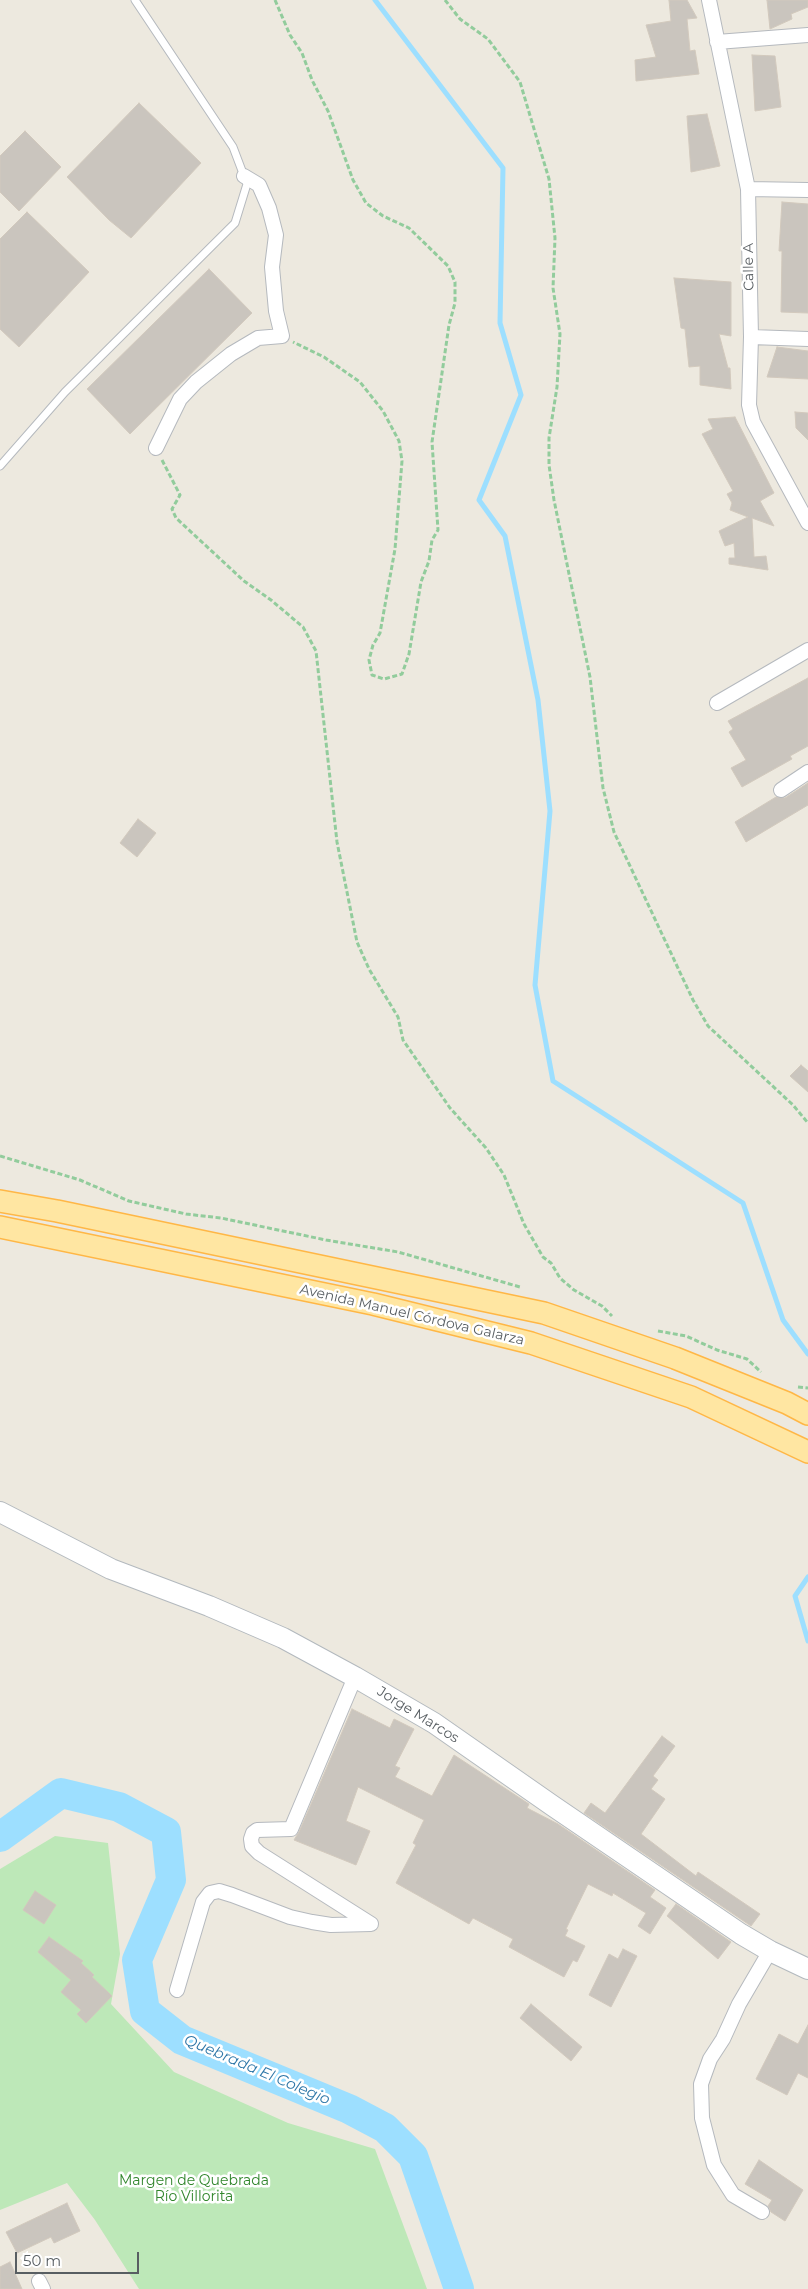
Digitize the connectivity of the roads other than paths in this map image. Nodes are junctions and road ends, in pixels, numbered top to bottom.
1 (135, 0) edge
2 (709, 0) edge
3 (808, 35) edge
4 (718, 42) junction
5 (244, 176) junction
6 (748, 189) junction
7 (808, 190) edge
8 (751, 336) junction
9 (808, 338) edge
10 (156, 448) road end
11 (0, 466) edge
12 (801, 501) edge
13 (808, 524) edge
14 (808, 650) edge
15 (717, 703) dead end
16 (808, 772) edge
17 (781, 790) dead end
18 (0, 1201) edge
19 (57, 1211) junction
20 (0, 1226) edge
21 (52, 1238) junction
22 (808, 1414) edge
23 (808, 1452) edge
24 (0, 1512) edge
25 (355, 1677) junction
26 (770, 1951) junction
27 (808, 1968) edge
28 (177, 1990) dead end
29 (762, 2212) dead end

1 - 5 lane
2 - 4 street, Calle A
3 - 4 street
4 - 6 street, Calle A
5 - 10 street
5 - 11 lane
6 - 7 street
6 - 8 street, Calle A
8 - 9 street
8 - 12 street, Calle A
12 - 13 street, Calle A
14 - 15 street
16 - 17 street
18 - 19 main road, Avenida Manuel Córdova Galarza
19 - 21 main road
19 - 22 main road, Avenida Manuel Córdova Galarza
20 - 21 main road, Avenida Manuel Córdova Galarza
21 - 23 main road, Avenida Manuel Córdova Galarza
24 - 25 main road, Jorge Marcos
25 - 26 main road, Jorge Marcos
25 - 28 street
26 - 27 main road, Jorge Marcos
26 - 29 street

